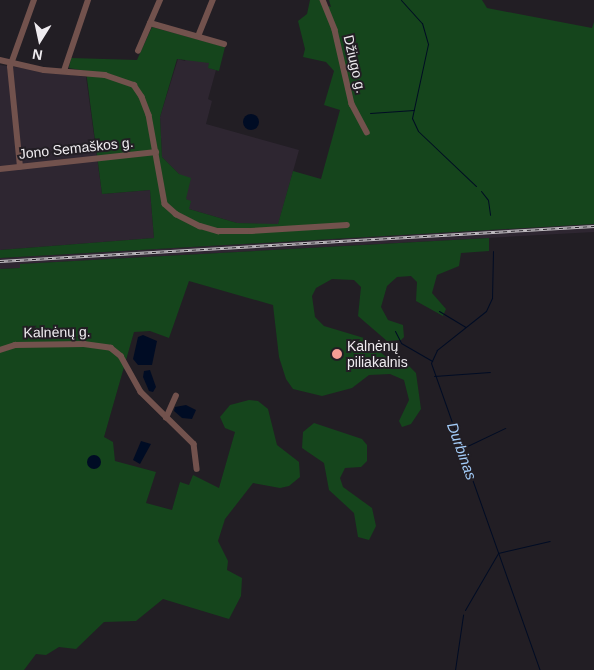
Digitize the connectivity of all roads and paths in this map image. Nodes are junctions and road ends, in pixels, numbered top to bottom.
1 (34, 0) edge
2 (88, 0) edge
3 (160, 0) edge
4 (213, 0) edge
5 (323, 0) edge
6 (150, 23) junction
7 (199, 34) junction
8 (224, 44) dead end
9 (138, 51) dead end
10 (0, 60) edge
11 (10, 63) junction
12 (64, 71) junction
13 (367, 132) dead end
14 (156, 152) junction
15 (20, 167) junction
16 (0, 169) edge
17 (346, 225) dead end
18 (0, 350) edge
19 (176, 396) dead end
20 (166, 418) junction
21 (197, 469) dead end

1 - 11 street
2 - 12 street
3 - 6 street
4 - 7 street
5 - 13 street, Džiugo g.
6 - 7 street
6 - 9 street
7 - 8 street
10 - 11 street
11 - 12 street
11 - 15 street
12 - 14 street
14 - 15 street, Jono Semaškos g.
14 - 17 street
15 - 16 street, Jono Semaškos g.
18 - 20 street, Kalnėnų g.
19 - 20 street
20 - 21 street, Kalnėnų g.

